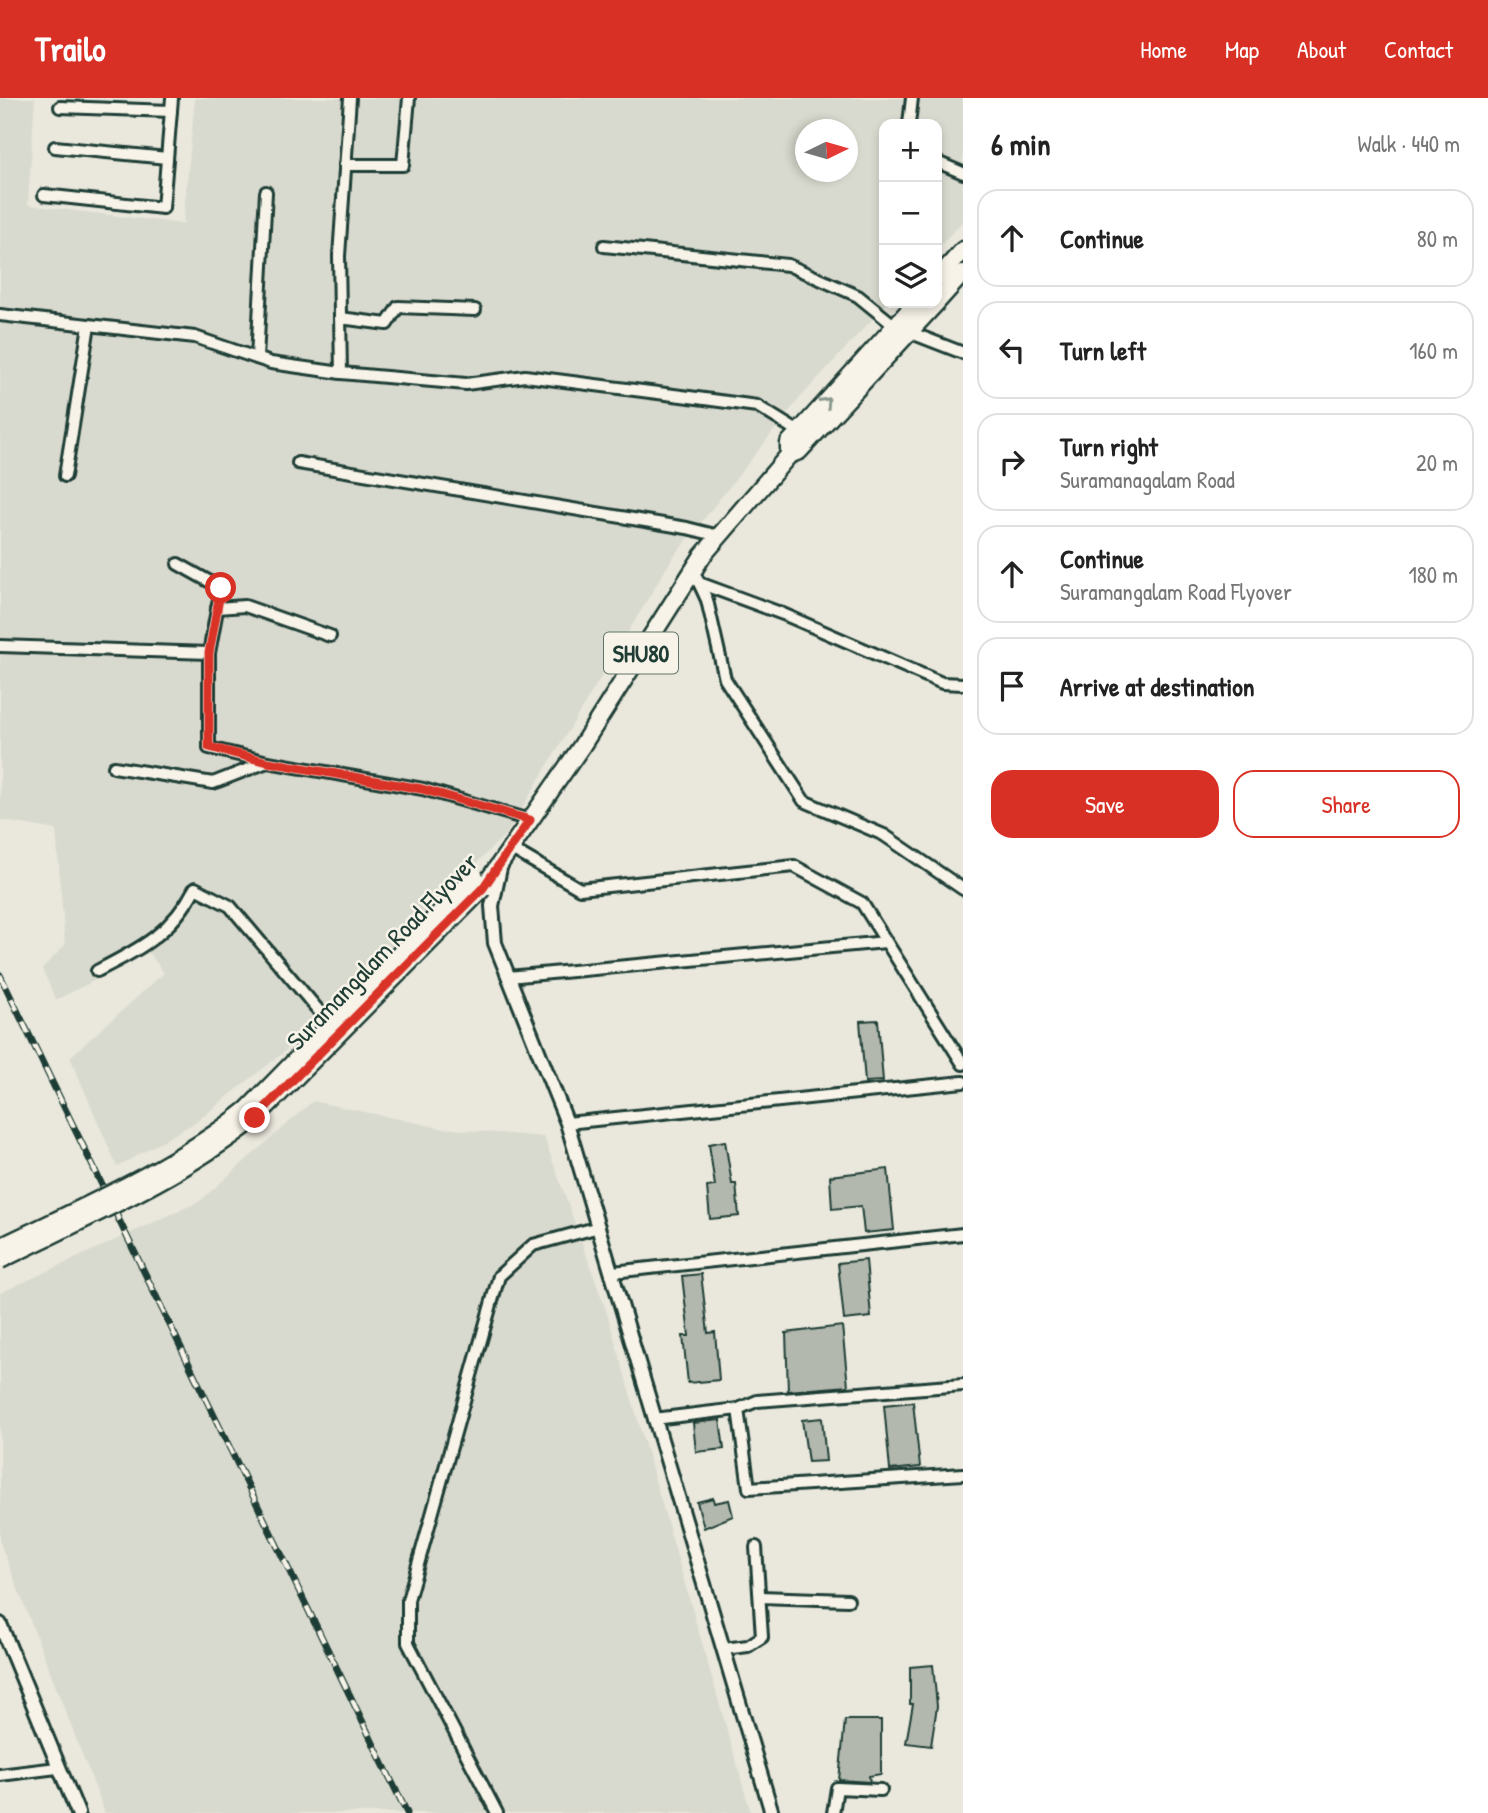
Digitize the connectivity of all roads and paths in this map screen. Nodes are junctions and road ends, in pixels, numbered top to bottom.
1 (172, 98) edge
2 (350, 98) edge
3 (409, 98) edge
4 (912, 98) edge
5 (60, 107) dead end
6 (171, 111) junction
7 (910, 119) edge
8 (55, 147) dead end
9 (167, 158) junction
10 (942, 164) edge
11 (345, 165) junction
12 (963, 173) edge
13 (266, 192) dead end
14 (44, 195) dead end
15 (604, 246) dead end
16 (963, 250) edge
17 (942, 273) edge
18 (963, 273) edge
19 (942, 296) edge
20 (913, 308) edge
21 (928, 308) edge
22 (475, 310) dead end
23 (0, 316) edge
24 (340, 318) junction
25 (89, 325) junction
26 (902, 329) junction
27 (963, 353) edge
28 (257, 358) junction
29 (341, 373) junction
30 (799, 432) junction
31 (789, 456) junction
32 (298, 463) dead end
33 (65, 475) dead end
34 (719, 536) junction
35 (178, 564) dead end
36 (696, 577) junction
37 (217, 608) junction
38 (330, 636) dead end
39 (0, 646) edge
40 (209, 653) junction
41 (963, 684) edge
42 (268, 762) junction
43 (114, 767) dead end
44 (530, 820) junction
45 (506, 853) junction
46 (479, 883) junction
47 (963, 889) edge
48 (886, 942) junction
49 (97, 971) dead end
50 (508, 977) junction
51 (324, 1017) dead end
52 (963, 1064) edge
53 (963, 1082) edge
54 (567, 1123) junction
55 (599, 1227) junction
56 (963, 1234) edge
57 (0, 1247) edge
58 (0, 1260) edge
59 (613, 1272) junction
60 (963, 1385) edge
61 (738, 1409) junction
62 (654, 1419) junction
63 (963, 1474) edge
64 (756, 1547) dead end
65 (760, 1597) junction
66 (848, 1600) dead end
67 (0, 1624) edge
68 (724, 1649) junction
69 (57, 1768) junction
70 (0, 1775) edge
71 (881, 1790) dead end
72 (78, 1813) edge
73 (497, 1813) edge
74 (772, 1813) edge
75 (833, 1813) edge

1 - 6 street
2 - 11 street
3 - 11 street
4 - 7 street
5 - 6 street
6 - 9 street
8 - 9 street
9 - 14 street
10 - 12 street
11 - 24 street
13 - 28 street
15 - 26 street
16 - 17 main road
18 - 19 main road, SHU80
20 - 26 main road, SHU80
21 - 26 main road, SHU80
22 - 24 street
23 - 25 street
24 - 29 street
25 - 28 street
25 - 33 street
26 - 27 street
30 -> 26 main road, SHU80
26 - 31 main road, SHU80
28 - 29 street
29 - 30 street
30 - 31 main road, SHU80
31 - 34 main road, SHU80
32 - 34 street
34 - 36 main road, SHU80
35 - 37 street
36 - 41 street
36 - 44 main road, SHU80
36 - 47 street
37 - 38 street
37 - 40 street
39 - 40 street
40 - 42 street
42 - 43 street
42 - 44 street
44 - 45 main road, SHU80
45 - 46 main road, Suramangalam Road Flyover / SHU80
45 - 48 street
45 - 50 street
46 - 57 main road, Suramangalam Road Flyover / SHU80, bridge
46 - 58 main road, Suramangalam Road Flyover / SHU80, bridge
48 - 50 street
48 - 52 street
49 - 51 street
50 - 54 street
53 - 54 street
54 - 55 street
55 - 59 street
55 - 73 street
56 - 59 street
59 - 62 street
60 - 61 street
61 - 62 street
61 - 63 street
62 - 68 street
64 - 65 street
65 - 66 street
65 - 68 street
67 - 69 street
68 - 74 street
69 - 70 street
69 - 72 street
71 - 75 street

